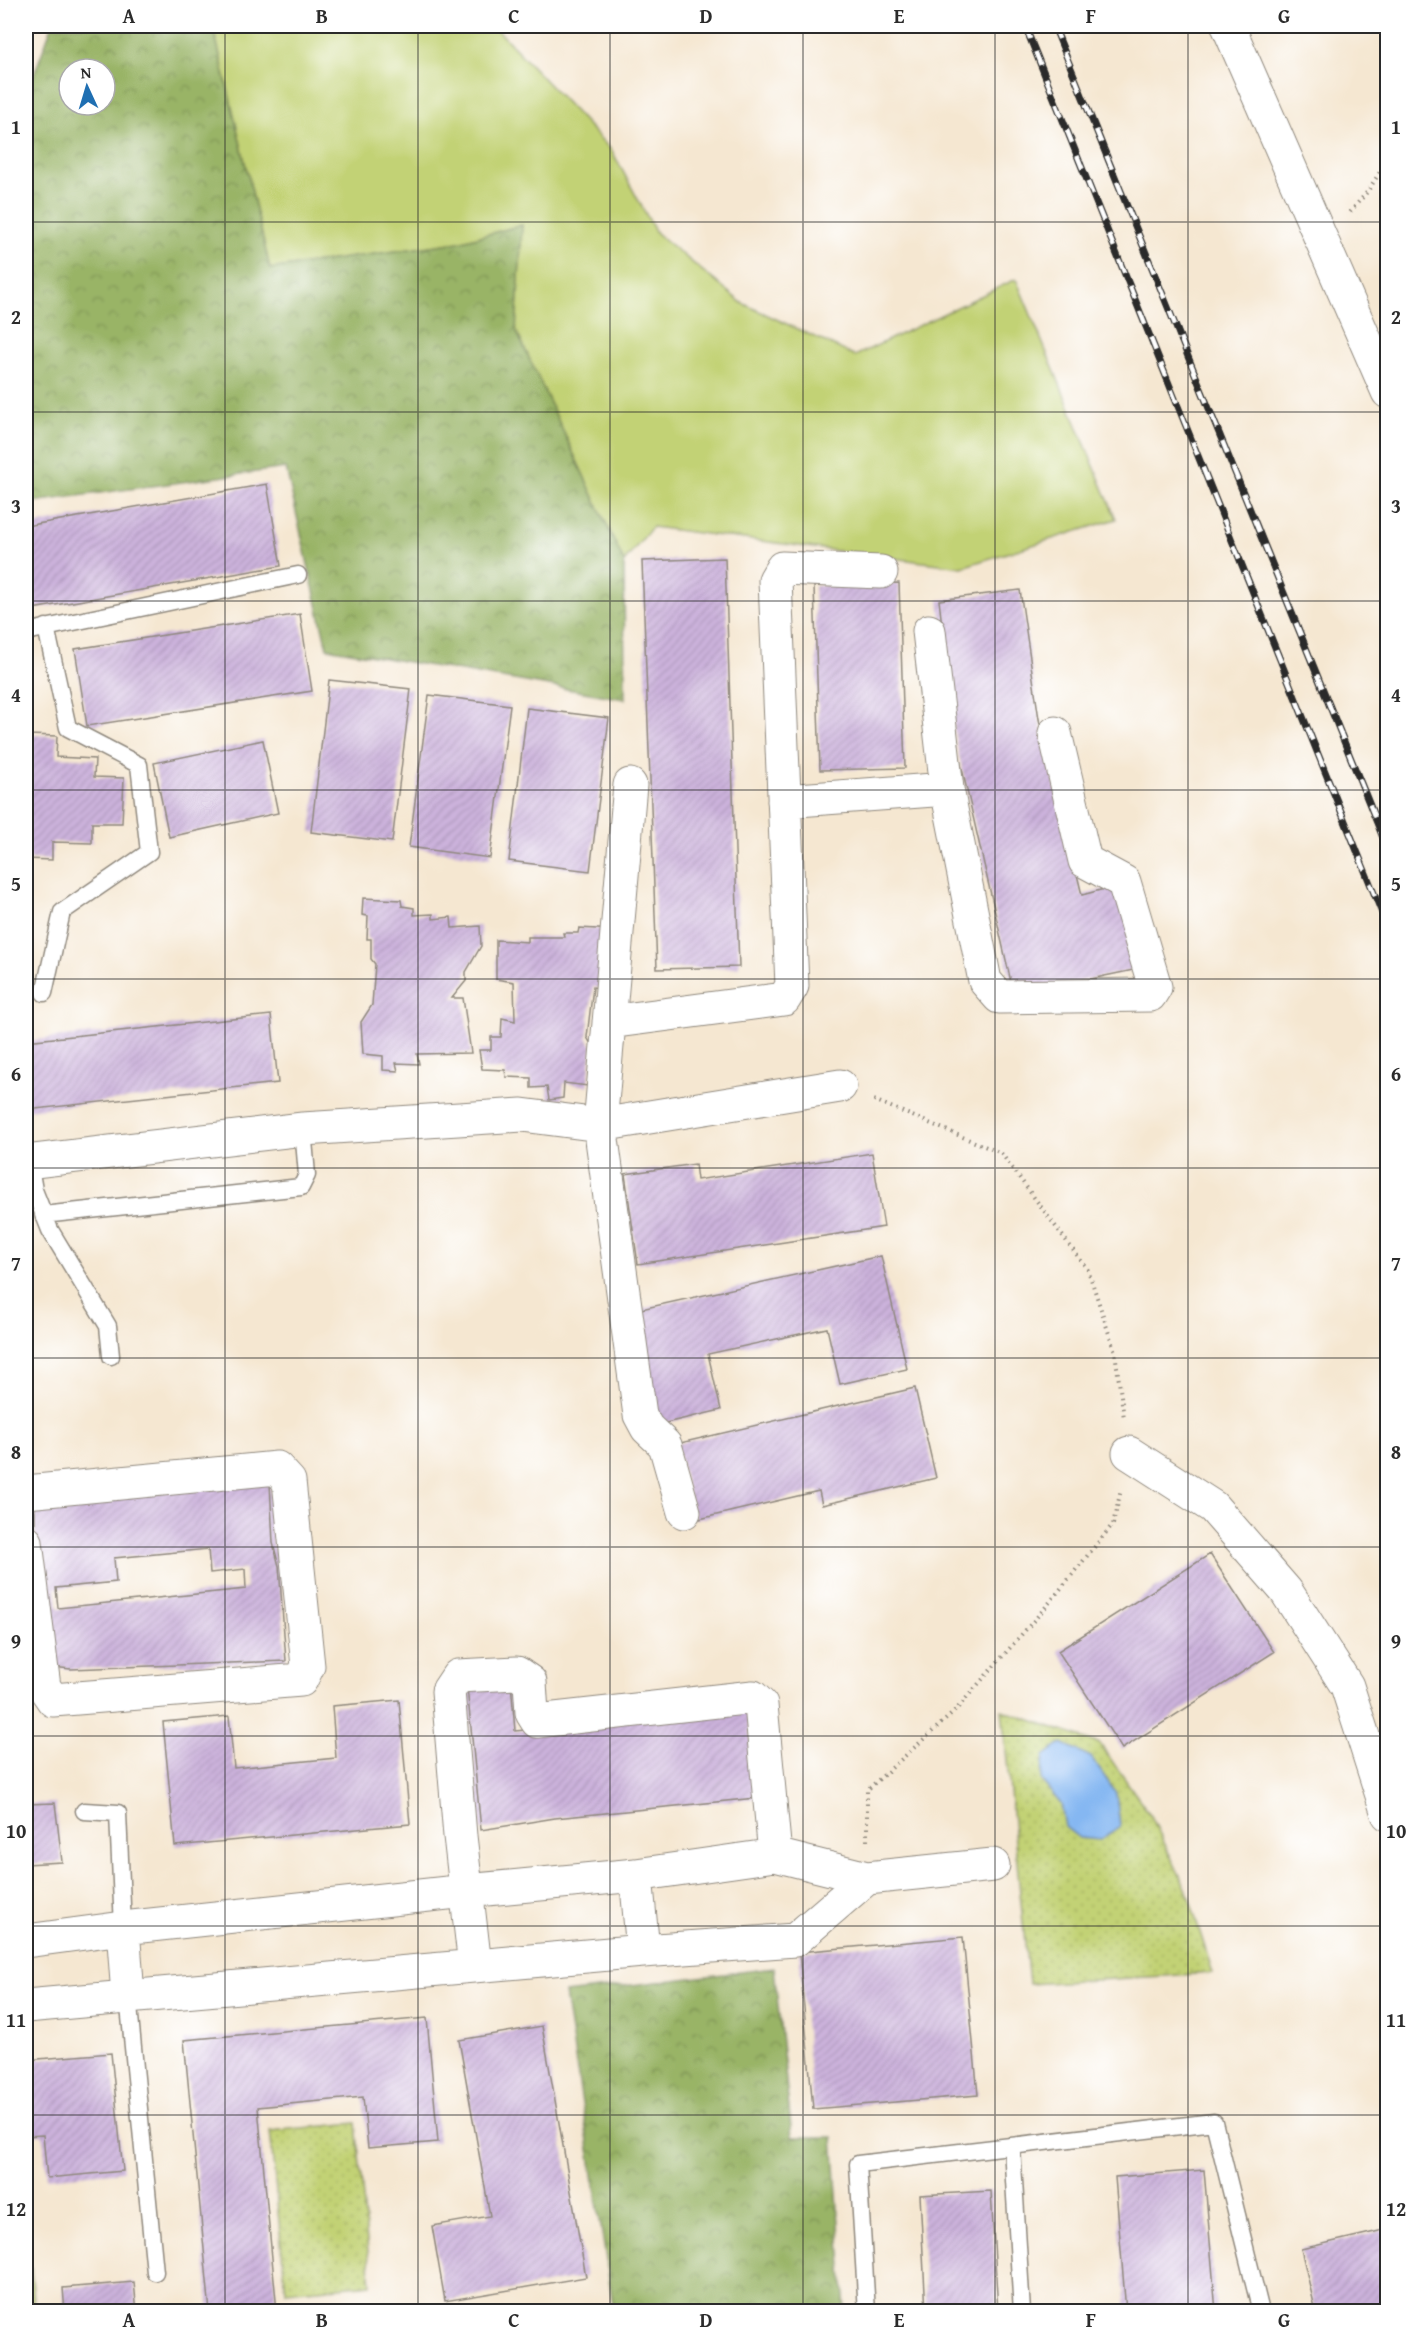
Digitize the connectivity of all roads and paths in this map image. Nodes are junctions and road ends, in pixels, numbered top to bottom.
1 (1228, 26) edge
2 (1388, 159) edge
3 (1322, 239) junction
4 (1388, 392) edge
5 (881, 572) dead end
6 (298, 575) dead end
7 (46, 627) junction
8 (929, 631) dead end
9 (26, 632) edge
10 (1055, 733) dead end
11 (630, 785) dead end
12 (947, 789) junction
13 (784, 801) junction
14 (44, 993) dead end
15 (609, 1022) junction
16 (840, 1086) joint
17 (600, 1125) junction
18 (303, 1129) junction
19 (27, 1162) edge
20 (43, 1215) junction
21 (111, 1356) dead end
22 (1129, 1453) junction
23 (26, 1492) edge
24 (684, 1512) dead end
25 (26, 1542) edge
26 (84, 1811) dead end
27 (1388, 1814) edge
28 (775, 1855) junction
29 (993, 1865) dead end
30 (636, 1875) junction
31 (867, 1878) junction
32 (466, 1891) junction
33 (123, 1928) junction
34 (26, 1941) edge
35 (643, 1951) junction
36 (475, 1966) junction
37 (128, 1996) junction
38 (26, 2006) edge
39 (1012, 2147) junction
40 (156, 2272) dead end
41 (867, 2312) edge
42 (1022, 2312) edge
43 (1261, 2312) edge

1 - 3 street
2 - 3 path
3 - 4 street
5 - 13 street
6 - 7 lane
7 - 9 lane
7 - 14 lane
8 - 12 street
10 - 12 street
11 - 15 street
12 - 13 street
13 - 15 street
15 - 17 street
16 - 17 street
16 - 22 path
17 - 18 street
17 - 24 street
18 - 19 street
18 - 20 lane
19 - 20 lane
20 - 21 lane
22 - 27 street
22 - 31 path
23 - 25 street
26 - 33 lane
28 - 30 street
28 - 31 street
28 - 32 street
29 - 31 street
30 - 32 street
30 - 35 street
31 - 35 street
32 - 33 street
32 - 36 street
33 - 34 street
33 - 37 street
35 - 36 street
36 - 37 street
37 - 38 street
37 - 40 lane
39 - 41 lane
39 - 42 lane
39 - 43 lane

